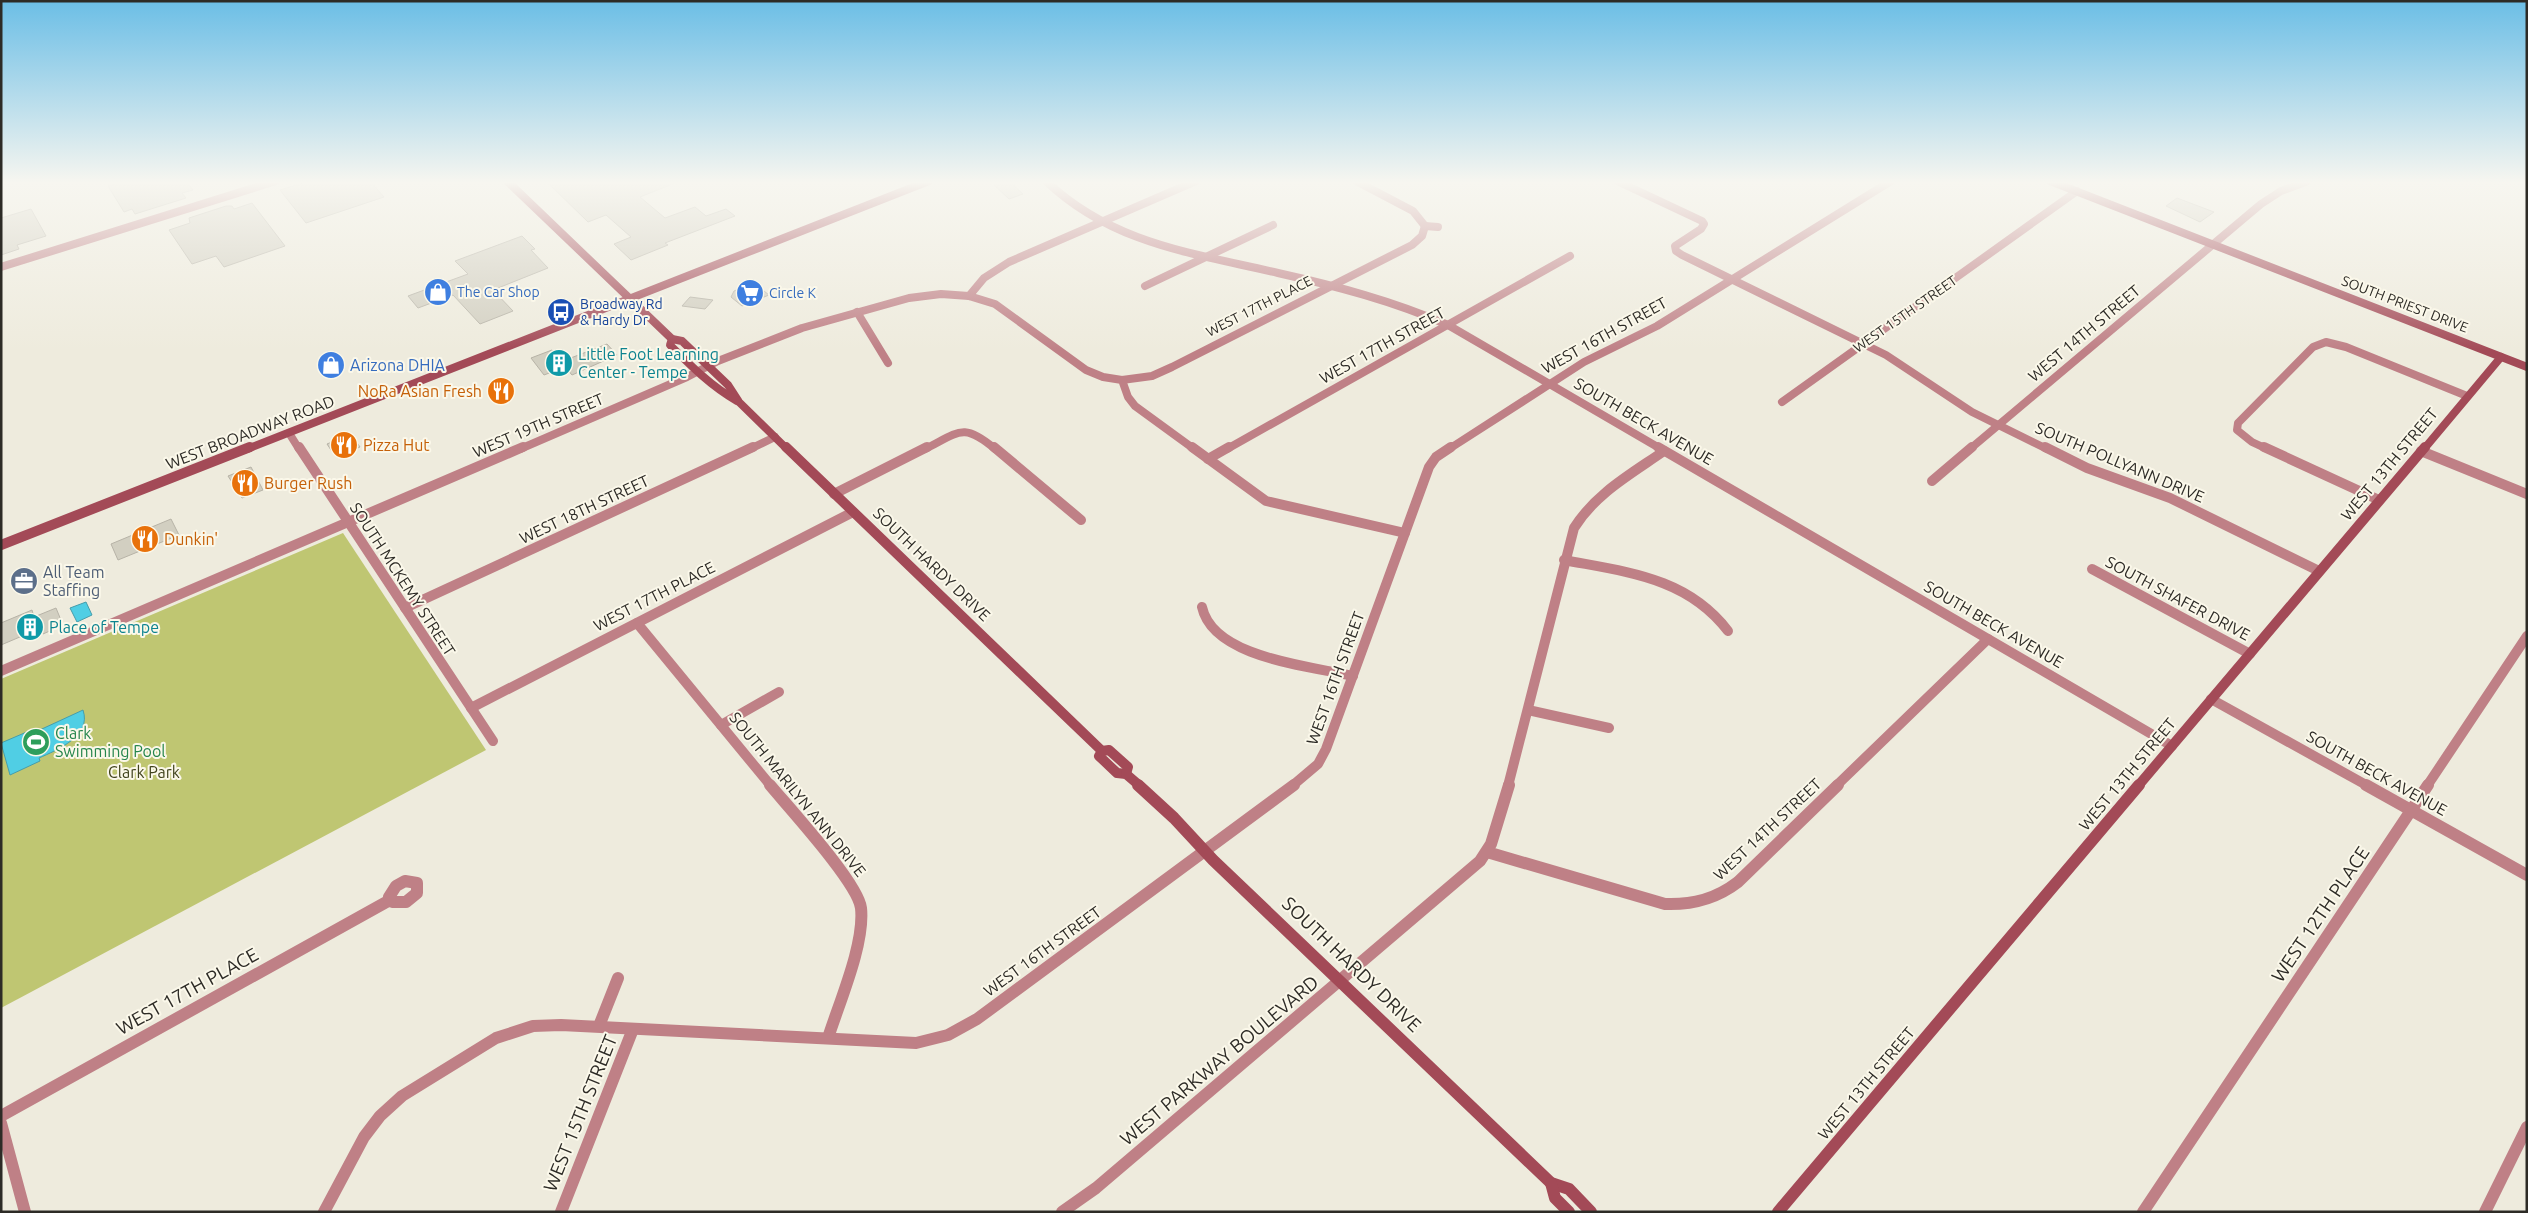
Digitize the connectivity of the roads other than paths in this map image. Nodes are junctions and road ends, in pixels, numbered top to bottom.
1 (95, 238) edge
2 (567, 238) edge
3 (785, 238) edge
4 (1066, 238) edge
5 (1138, 238) edge
6 (1247, 238) edge
7 (1420, 238) edge
8 (1687, 238) edge
9 (1799, 238) edge
10 (2012, 238) edge
11 (2196, 238) edge
12 (2224, 238) edge
13 (2215, 245) junction
14 (1208, 256) junction
15 (1570, 256) dead end
16 (1, 267) edge
17 (1732, 279) junction
18 (1334, 285) junction
19 (1145, 286) dead end
20 (969, 296) junction
21 (631, 298) junction
22 (857, 312) junction
23 (1448, 325) junction
24 (672, 339) junction
25 (1864, 344) junction
26 (2501, 356) junction
27 (888, 363) dead end
28 (708, 366) junction
29 (2527, 367) edge
30 (698, 372) junction
31 (1122, 380) junction
32 (1548, 384) junction
33 (2467, 396) junction
34 (739, 402) junction
35 (1782, 402) dead end
36 (2000, 425) junction
37 (289, 433) junction
38 (775, 437) junction
39 (1664, 451) junction
40 (2421, 451) junction
41 (1208, 459) junction
42 (1932, 481) dead end
43 (834, 494) junction
44 (2527, 494) edge
45 (2379, 500) junction
46 (853, 512) junction
47 (1081, 520) dead end
48 (349, 523) junction
49 (1405, 533) junction
50 (1, 545) edge
51 (1564, 560) junction
52 (2092, 569) dead end
53 (2319, 572) junction
54 (1202, 607) dead end
55 (405, 608) junction
56 (637, 623) junction
57 (1728, 630) dead end
58 (2527, 636) edge
59 (1988, 639) junction
60 (2250, 654) junction
61 (1, 672) edge
62 (1353, 676) junction
63 (778, 692) dead end
64 (2211, 699) junction
65 (471, 708) junction
66 (1528, 710) junction
67 (721, 725) junction
68 (1610, 728) dead end
69 (494, 741) dead end
70 (2172, 746) junction
71 (2411, 810) junction
72 (1205, 850) junction
73 (1487, 852) junction
74 (2527, 876) edge
75 (390, 900) dead end
76 (618, 978) dead end
77 (1341, 982) junction
78 (599, 1026) junction
79 (633, 1028) junction
80 (828, 1038) junction
81 (1, 1116) edge
82 (1, 1123) edge
83 (2527, 1127) edge
84 (1551, 1183) junction
85 (25, 1212) edge
86 (324, 1212) edge
87 (561, 1212) edge
88 (1062, 1212) edge
89 (1569, 1212) edge
90 (1591, 1212) edge
91 (1778, 1212) edge
92 (2143, 1212) edge
93 (2485, 1212) edge

1 - 16 street
2 - 21 street, SOUTH HARDY DRIVE
3 - 21 street, WEST BROADWAY ROAD
4 - 20 street
5 - 14 street, SOUTH BECK AVENUE
6 - 14 street
7 - 18 street, WEST 17TH PLACE
8 - 17 street, SOUTH POLLYANN DRIVE
9 - 17 street, WEST 16TH STREET
10 - 25 street, WEST 15TH STREET
11 - 13 street, SOUTH PRIEST DRIVE
12 - 13 street, WEST 14TH STREET
13 - 26 street, SOUTH PRIEST DRIVE
13 - 36 street, WEST 14TH STREET
14 - 18 street, SOUTH BECK AVENUE
14 - 19 street
15 - 23 street, WEST 17TH STREET
17 - 25 street, SOUTH POLLYANN DRIVE
17 - 32 street, WEST 16TH STREET
18 - 23 street, SOUTH BECK AVENUE
18 - 31 street, WEST 17TH PLACE
20 - 22 street, WEST 19TH STREET
20 - 31 street, WEST 17TH PLACE
21 - 24 street, SOUTH HARDY DRIVE
21 - 37 street, WEST BROADWAY ROAD
22 - 27 street
22 - 28 street, WEST 19TH STREET
23 - 32 street, SOUTH BECK AVENUE
23 - 41 street, WEST 17TH STREET
24 - 28 street, SOUTH HARDY DRIVE
24 - 30 street, SOUTH HARDY DRIVE
25 - 35 street, WEST 15TH STREET
25 - 36 street, SOUTH POLLYANN DRIVE
26 - 29 street, SOUTH PRIEST DRIVE
26 - 33 street, WEST 13TH STREET
28 - 30 street, WEST 19TH STREET
28 - 34 street, SOUTH HARDY DRIVE
30 - 34 street, SOUTH HARDY DRIVE
30 - 48 street, WEST 19TH STREET
31 - 41 street
32 - 39 street, SOUTH BECK AVENUE
32 - 49 street, WEST 16TH STREET
33 - 40 street, WEST 13TH STREET
33 - 45 street
34 - 38 street, SOUTH HARDY DRIVE
36 - 42 street, WEST 14TH STREET
36 - 53 street, SOUTH POLLYANN DRIVE
37 - 48 street, SOUTH MCKEMY STREET
37 - 50 street, WEST BROADWAY ROAD
38 - 43 street, SOUTH HARDY DRIVE
38 - 55 street, WEST 18TH STREET
39 - 51 street, WEST PARKWAY BOULEVARD
39 - 59 street, SOUTH BECK AVENUE
40 - 44 street
40 - 45 street, WEST 13TH STREET
41 - 49 street
43 - 46 street, SOUTH HARDY DRIVE
43 - 47 street
45 - 53 street, WEST 13TH STREET
46 - 56 street, WEST 17TH PLACE
46 - 72 street, SOUTH HARDY DRIVE
48 - 55 street, SOUTH MCKEMY STREET
48 - 61 street, WEST 19TH STREET
49 - 62 street, WEST 16TH STREET
51 - 57 street
51 - 66 street, WEST PARKWAY BOULEVARD
52 - 60 street, SOUTH SHAFER DRIVE
53 - 60 street, WEST 13TH STREET
54 - 62 street
55 - 65 street, SOUTH MCKEMY STREET
56 - 65 street, WEST 17TH PLACE
56 - 67 street, SOUTH MARILYN ANN DRIVE
58 - 71 street, WEST 12TH PLACE
59 - 70 street, SOUTH BECK AVENUE
59 - 73 street, WEST 14TH STREET
60 - 64 street, WEST 13TH STREET
62 - 72 street, WEST 16TH STREET
63 - 67 street
64 - 70 street, WEST 13TH STREET
64 - 71 street, SOUTH BECK AVENUE
65 - 69 street, SOUTH MCKEMY STREET
66 - 68 street
66 - 73 street, WEST PARKWAY BOULEVARD
67 - 80 street, SOUTH MARILYN ANN DRIVE
70 - 91 street, WEST 13TH STREET
71 - 74 street, SOUTH BECK AVENUE
71 - 92 street, WEST 12TH PLACE
72 - 77 street, SOUTH HARDY DRIVE
72 - 80 street, WEST 16TH STREET
73 - 77 street, WEST PARKWAY BOULEVARD
75 - 81 street, WEST 17TH PLACE
76 - 78 street
77 - 84 street, SOUTH HARDY DRIVE
77 - 88 street, WEST PARKWAY BOULEVARD
78 - 79 street, WEST 16TH STREET
78 - 86 street, WEST 16TH STREET
79 - 80 street, WEST 16TH STREET
79 - 87 street, WEST 15TH STREET
82 - 85 street
83 - 93 street
84 - 89 street, SOUTH HARDY DRIVE
84 - 90 street, SOUTH HARDY DRIVE

